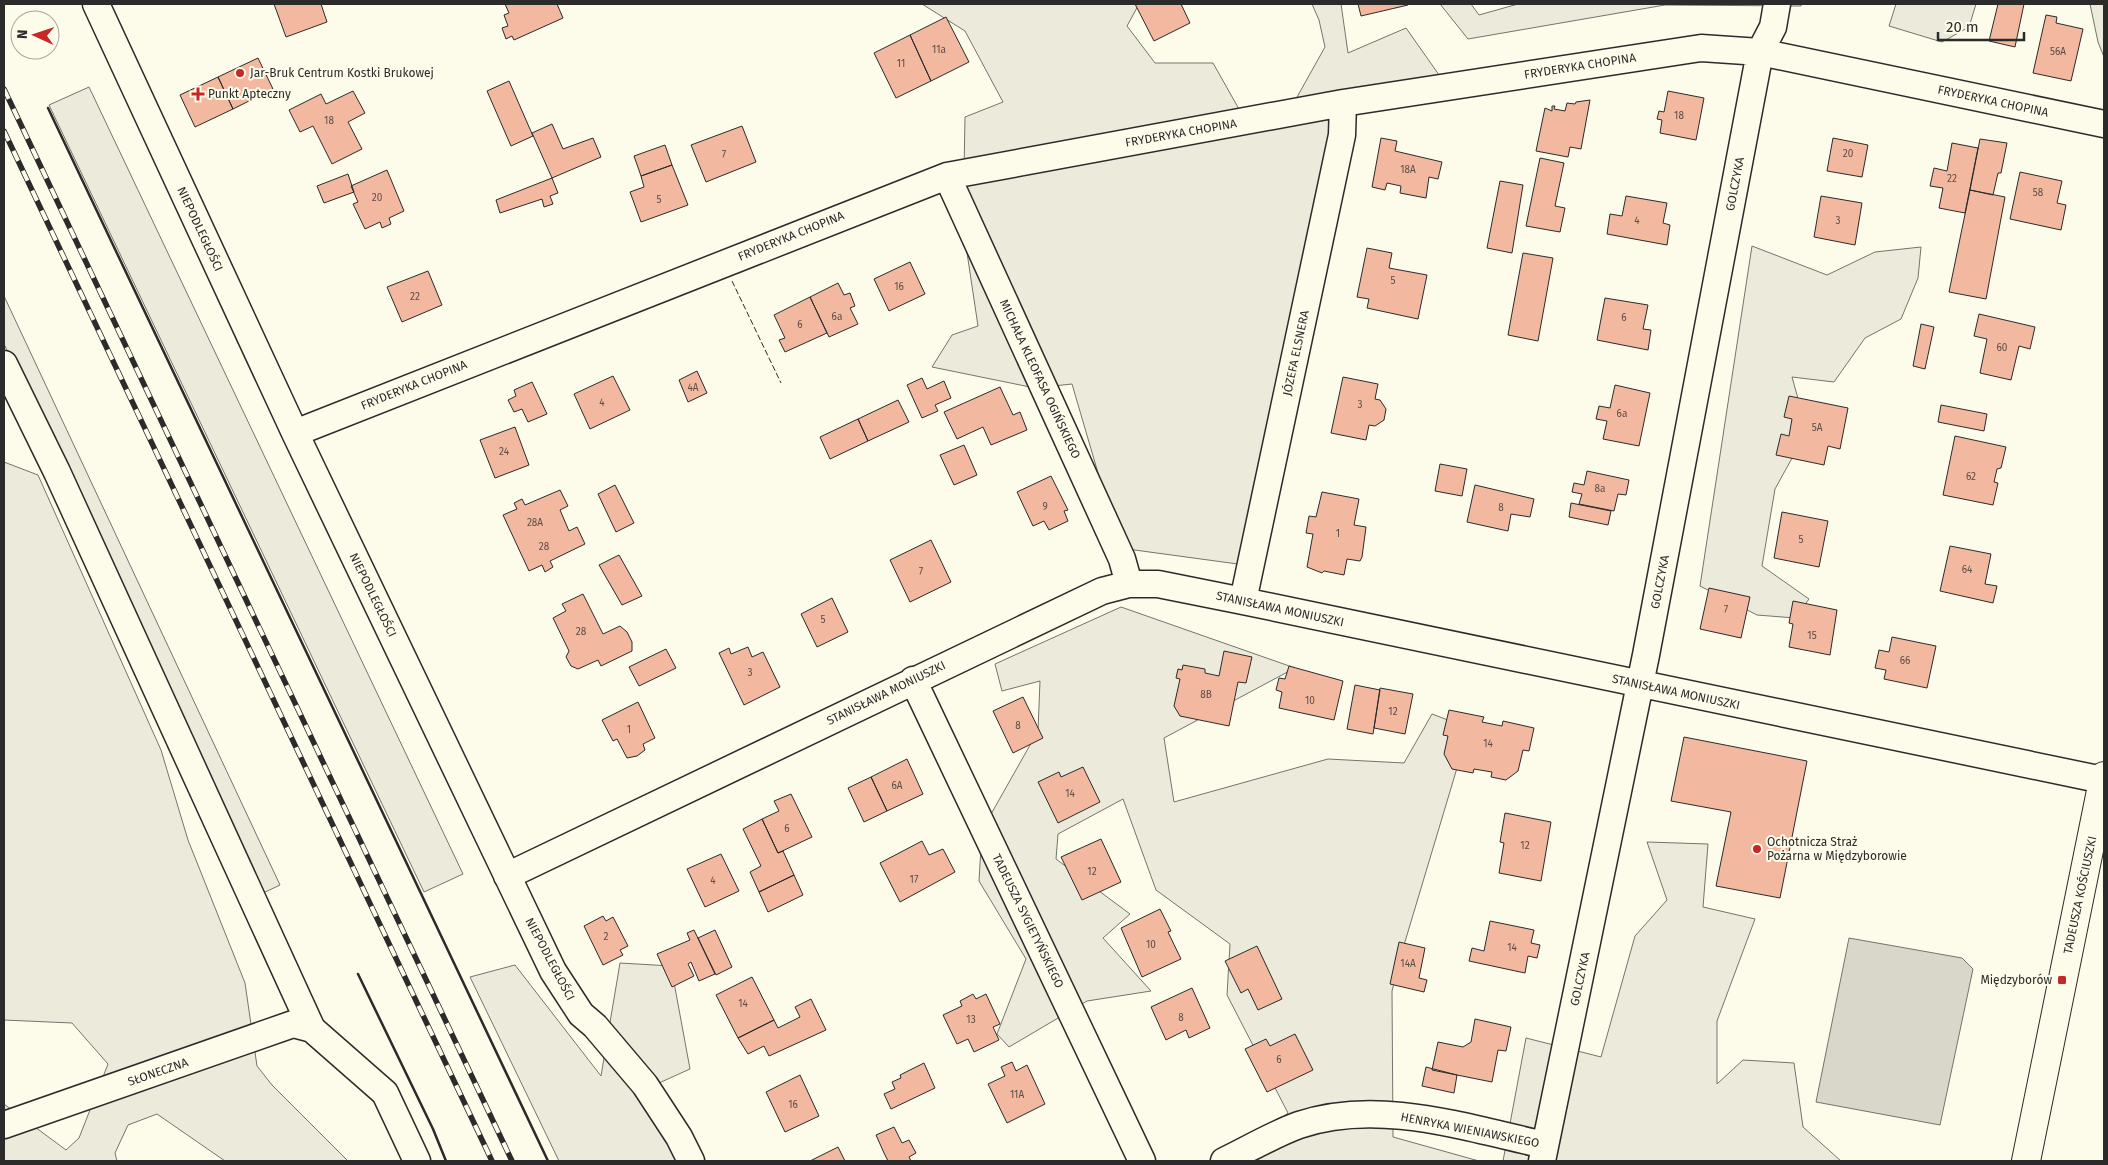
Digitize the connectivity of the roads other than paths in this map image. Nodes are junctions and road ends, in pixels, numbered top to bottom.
1 (96, 4) edge
2 (1777, 4) edge
3 (1760, 52) junction
4 (1343, 103) junction
5 (2104, 124) edge
6 (947, 176) junction
7 (4, 364) edge
8 (295, 433) junction
9 (1129, 584) junction
10 (1243, 601) junction
11 (913, 680) junction
12 (1641, 684) junction
13 (2104, 778) edge
14 (507, 876) junction
15 (312, 1030) junction
16 (4, 1125) edge
17 (1544, 1153) edge
18 (2030, 1160) edge
19 (417, 1161) edge
20 (691, 1161) edge
21 (1142, 1161) edge
22 (1224, 1161) edge

1 - 8 street, NIEPODLEGŁOŚCI
2 - 3 street, GOLCZYKA
3 - 4 street, FRYDERYKA CHOPINA
3 - 5 street, FRYDERYKA CHOPINA
3 - 12 street, GOLCZYKA
4 - 6 street, FRYDERYKA CHOPINA
4 - 10 street, JÓZEFA ELSNERA
6 - 8 street, FRYDERYKA CHOPINA
6 - 9 street, MICHAŁA KLEOFASA OGIŃSKIEGO
7 - 15 street
8 - 14 street, NIEPODLEGŁOŚCI
9 - 10 street, STANISŁAWA MONIUSZKI
9 - 11 street, STANISŁAWA MONIUSZKI
10 - 12 street, STANISŁAWA MONIUSZKI
11 - 14 street, STANISŁAWA MONIUSZKI
11 - 21 street, TADEUSZA SYGIETYŃSKIEGO
12 - 13 street, STANISŁAWA MONIUSZKI
12 - 17 street, GOLCZYKA
13 - 18 main road, TADEUSZA KOŚCIUSZKI
14 - 20 street, NIEPODLEGŁOŚCI
15 - 16 street, SŁONECZNA
15 - 19 street
17 - 22 street, HENRYKA WIENIAWSKIEGO

